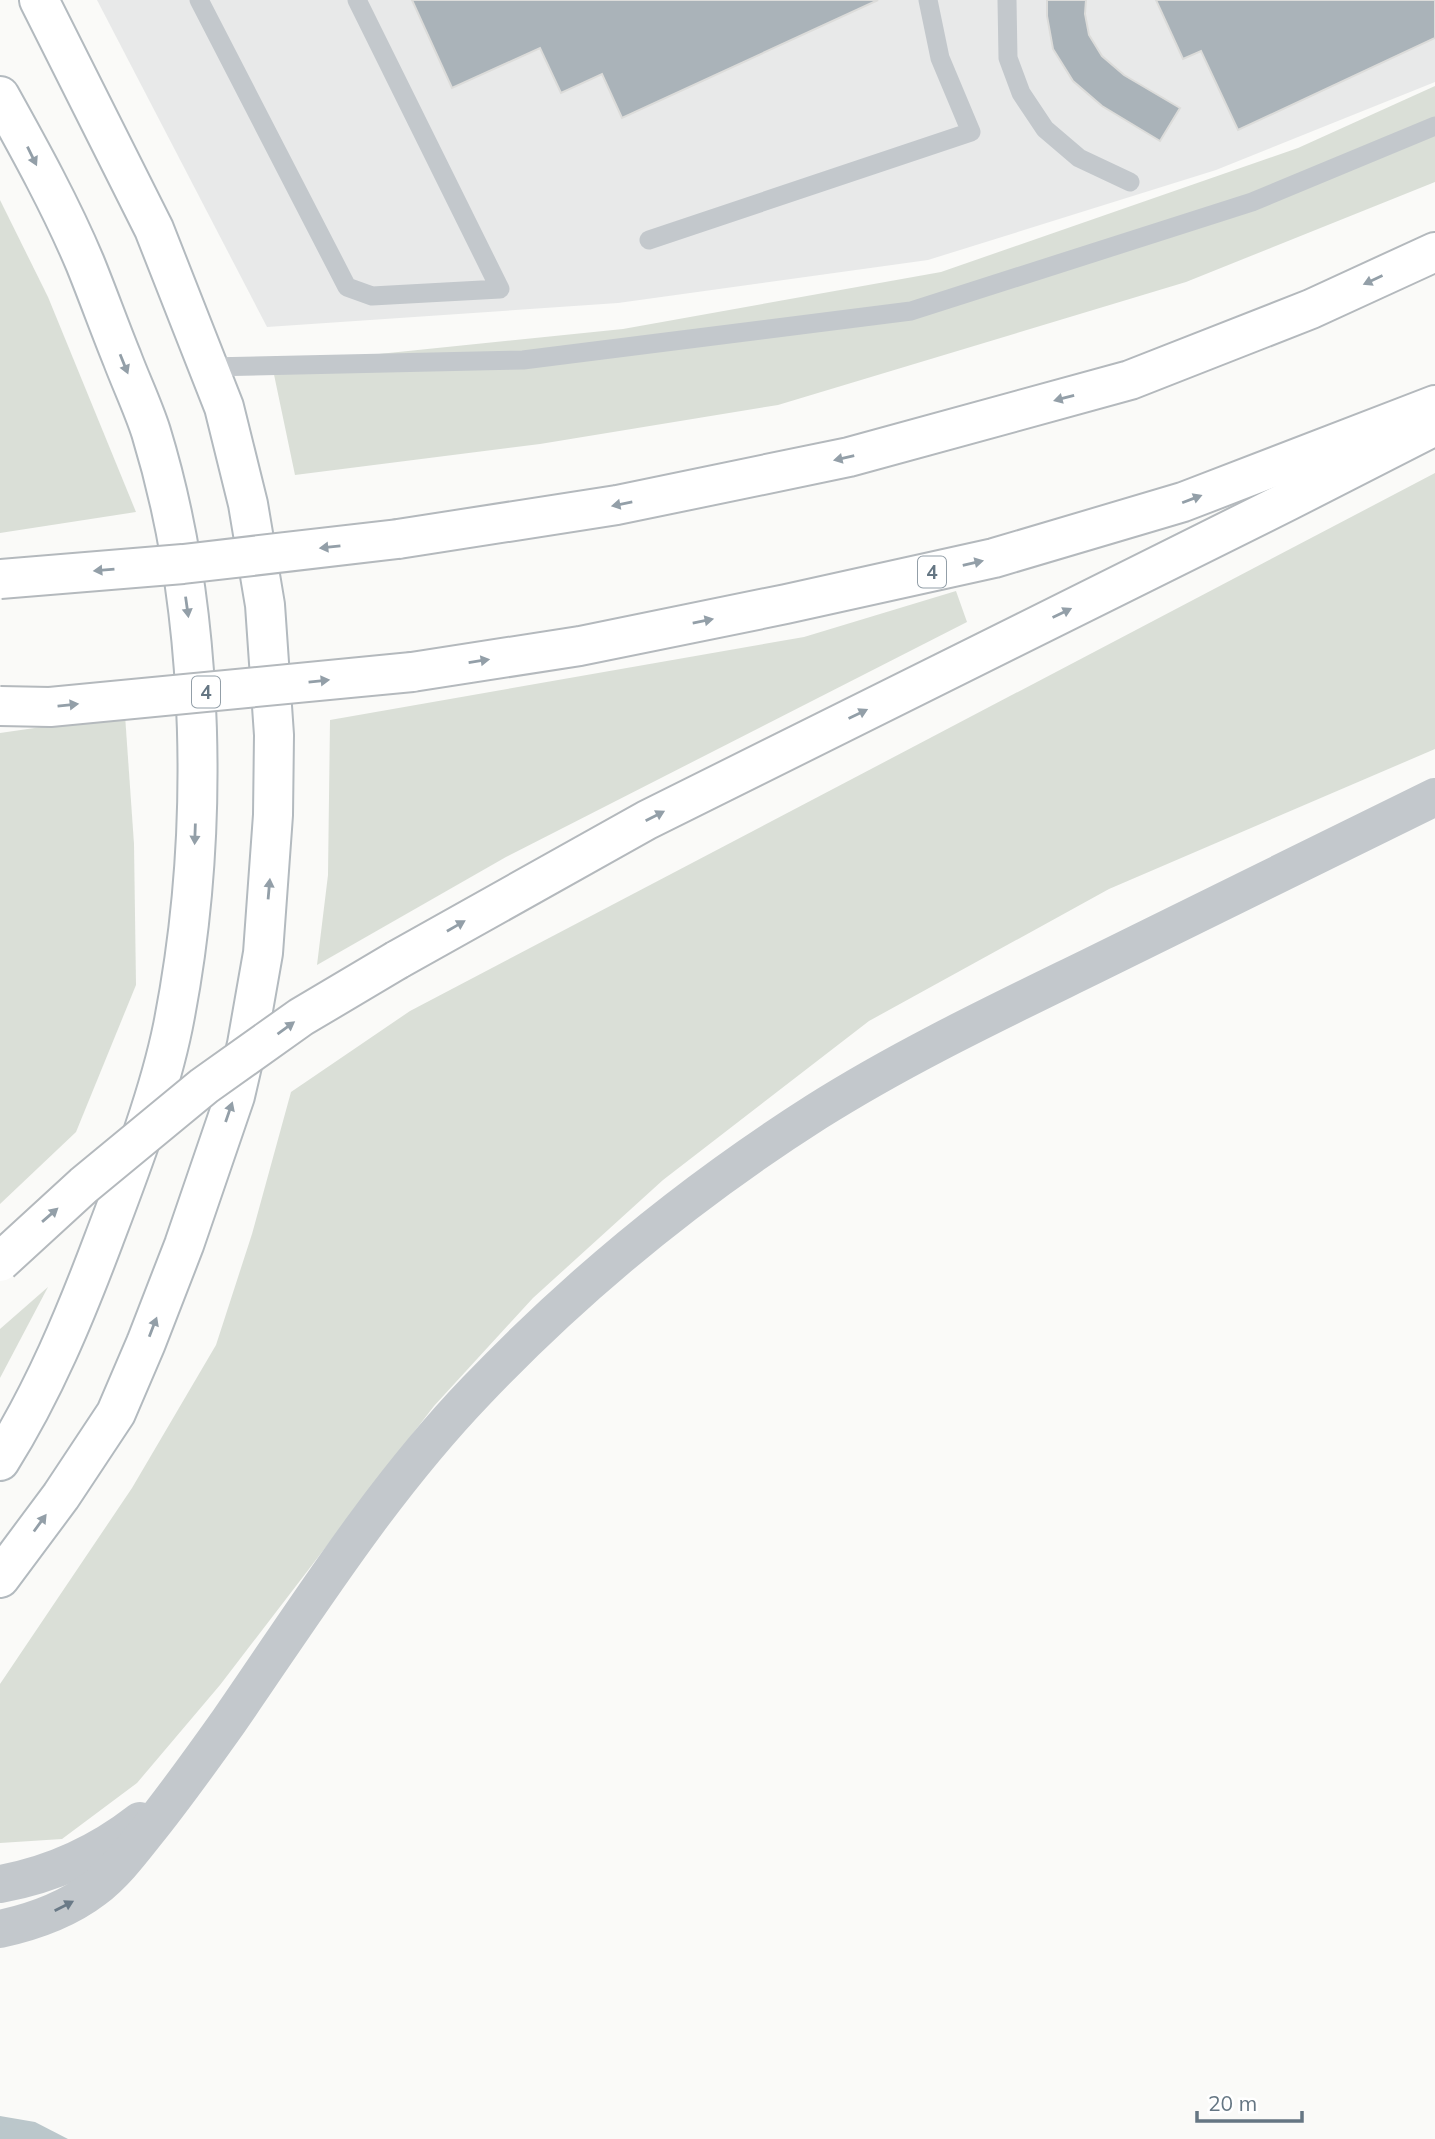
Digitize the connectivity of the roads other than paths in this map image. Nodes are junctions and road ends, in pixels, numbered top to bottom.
1 (199, 0) edge
2 (357, 0) edge
3 (928, 0) edge
4 (1007, 0) edge
5 (40, 1) edge
6 (0, 96) edge
7 (1435, 126) edge
8 (1130, 182) dead end
9 (649, 240) dead end
10 (1435, 252) edge
11 (208, 367) junction
12 (1435, 405) edge
13 (1435, 426) edge
14 (0, 579) edge
15 (0, 706) edge
16 (1435, 797) edge
17 (0, 1262) edge
18 (0, 1461) edge
19 (0, 1578) edge
20 (180, 1790) junction
21 (0, 1884) edge
22 (0, 1929) edge

1 - 2 lane
3 - 9 lane
4 - 8 lane
5 - 11 main road
6 -> 18 main road
7 - 11 lane
10 -> 14 main road, bridge
19 -> 11 main road
15 -> 12 main road, 4, bridge
17 -> 13 main road, bridge
16 - 20 street
20 - 21 street
22 -> 20 street

